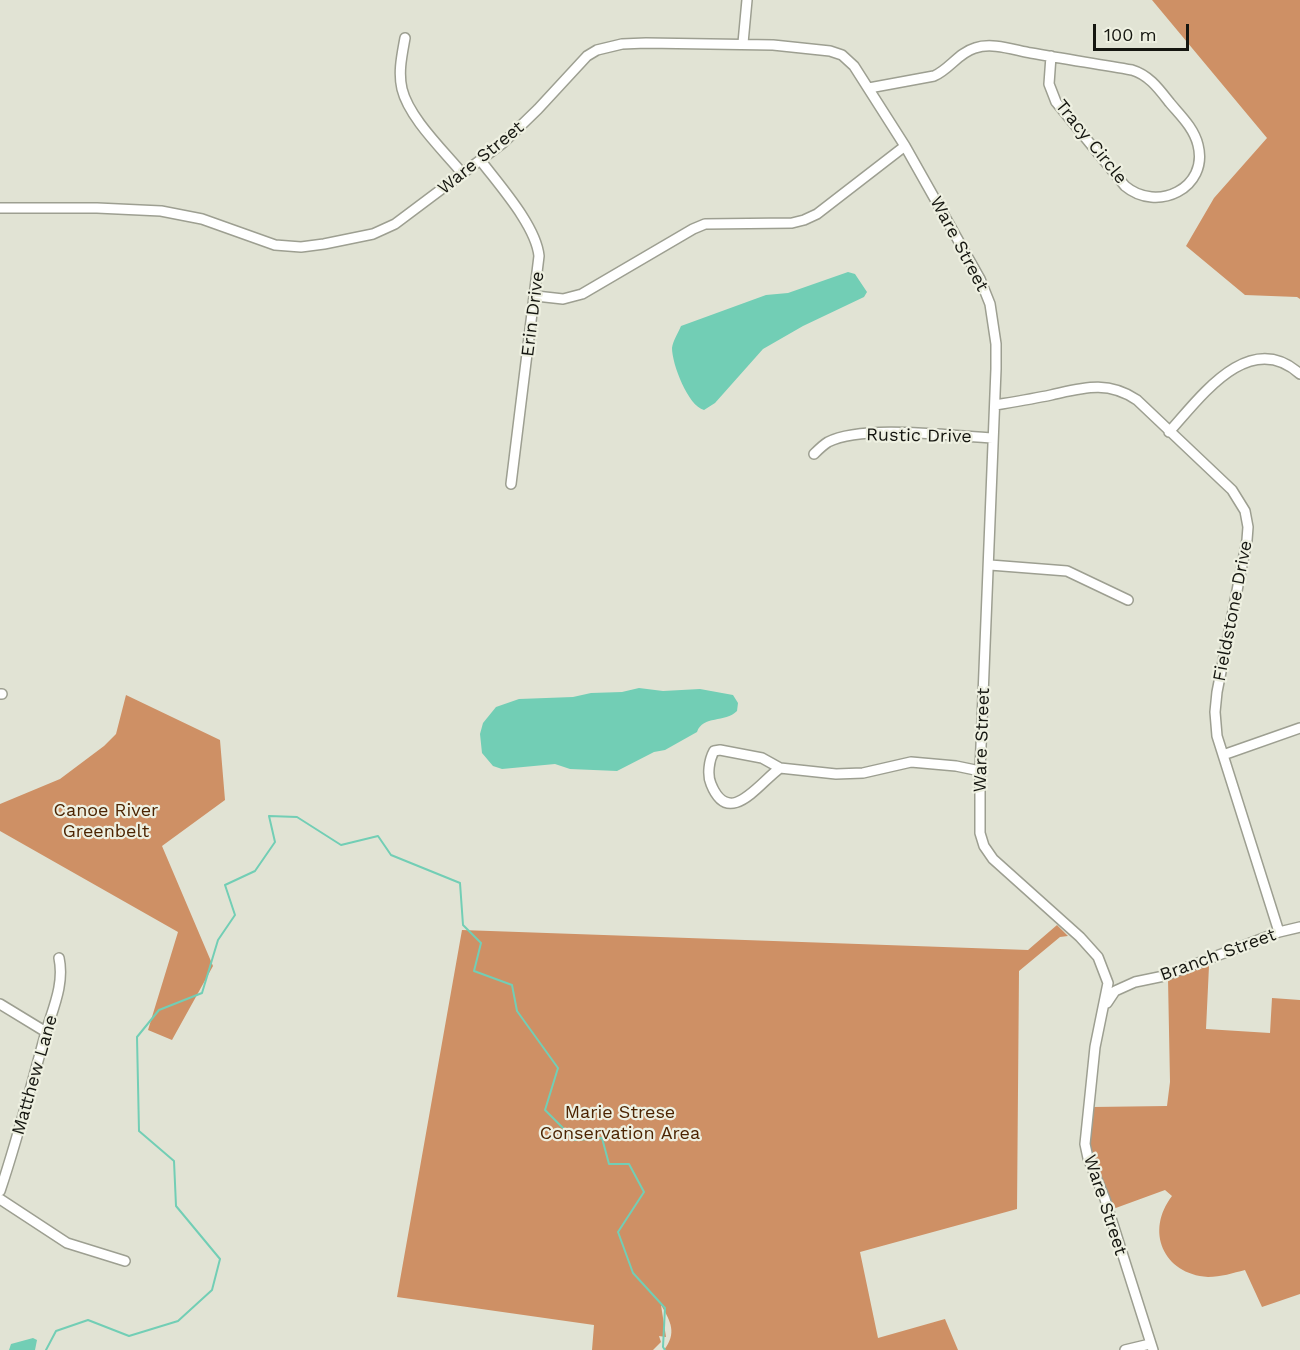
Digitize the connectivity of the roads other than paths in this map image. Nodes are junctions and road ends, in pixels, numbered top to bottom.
1 (747, 0) edge
2 (405, 38) dead end
3 (743, 43) junction
4 (1051, 56) junction
5 (869, 88) junction
6 (905, 146) junction
7 (481, 161) junction
8 (462, 173) junction
9 (0, 208) edge
10 (536, 296) junction
11 (1300, 374) edge
12 (995, 405) junction
13 (1169, 432) junction
14 (993, 438) junction
15 (814, 454) dead end
16 (511, 484) dead end
17 (990, 565) junction
18 (1128, 600) dead end
19 (1300, 728) edge
20 (1223, 755) junction
21 (780, 768) junction
22 (980, 771) junction
23 (1300, 927) edge
24 (1279, 932) junction
25 (59, 958) dead end
26 (1135, 982) junction
27 (1108, 983) junction
28 (0, 1004) edge
29 (1104, 1006) junction
30 (46, 1032) junction
31 (0, 1191) edge
32 (0, 1199) edge
33 (125, 1260) dead end
34 (1152, 1347) edge
35 (1125, 1350) edge

1 - 3 street
2 - 8 street
3 - 5 street, Ware Street
3 - 7 street, Ware Street
4 - 4 street, Tracy Circle
4 - 5 street, Tracy Circle
5 - 6 street, Ware Street
6 - 10 street
6 - 12 street, Ware Street
7 - 8 street, Ware Street
7 - 10 street, Erin Drive
8 - 9 street, Ware Street
10 - 16 street, Erin Drive
11 - 13 street
12 - 13 street, Fieldstone Drive
12 - 14 street, Ware Street
13 - 20 street, Fieldstone Drive
14 - 15 street, Rustic Drive
14 - 17 street, Ware Street
17 - 18 street
17 - 22 street, Ware Street
19 - 20 street
20 - 24 street, Fieldstone Drive
21 - 21 street
21 - 22 street
22 - 27 street, Ware Street
23 - 24 street, Branch Street
24 - 26 street, Branch Street
25 - 30 street, Matthew Lane
26 - 27 street, Branch Street
26 - 29 street, Branch Street
27 - 29 street, Ware Street
28 - 30 street
29 - 34 street, Ware Street
30 - 31 street, Matthew Lane
32 - 33 street
34 - 35 street

